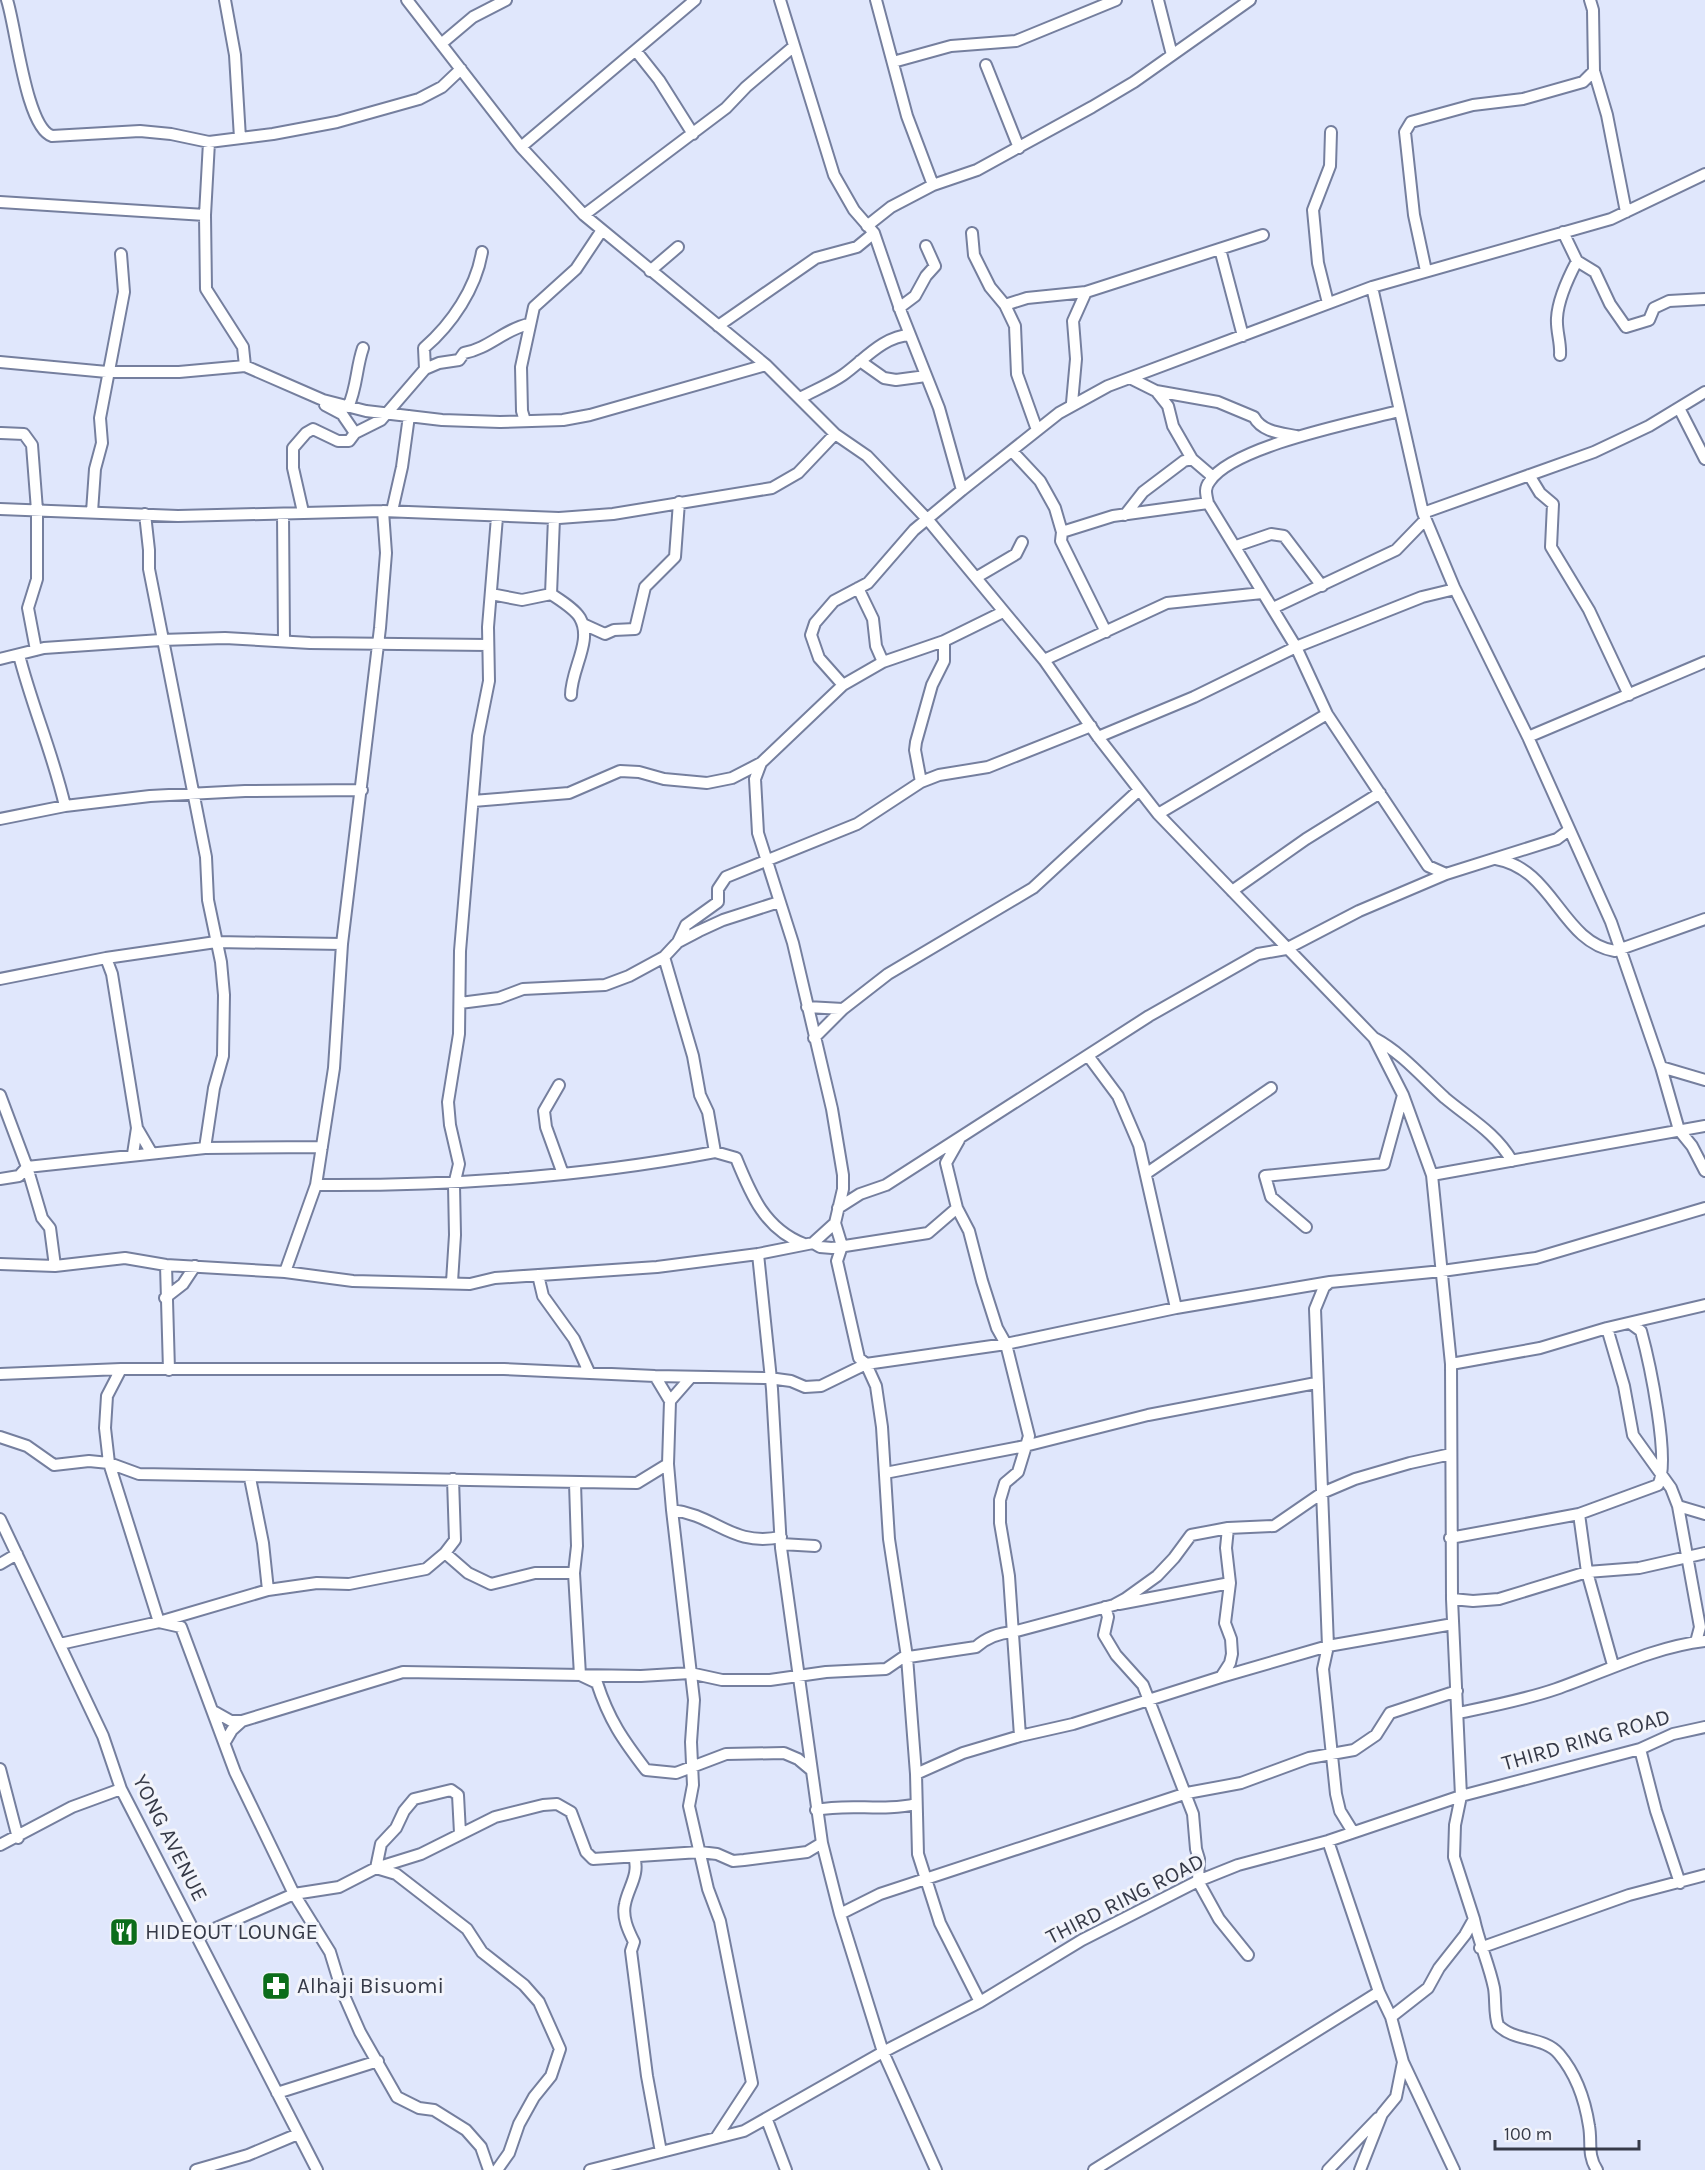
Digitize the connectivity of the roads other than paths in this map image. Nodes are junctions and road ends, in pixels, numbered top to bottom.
1 (7, 0) edge
2 (225, 0) edge
3 (407, 0) edge
4 (506, 0) edge
5 (695, 0) edge
6 (780, 0) edge
7 (876, 0) edge
8 (1116, 0) edge
9 (1158, 0) edge
10 (1250, 0) edge
11 (1590, 0) edge
12 (441, 44) junction
13 (792, 47) junction
14 (636, 51) junction
15 (1172, 55) junction
16 (893, 62) junction
17 (986, 65) dead end
18 (461, 69) junction
19 (1594, 71) junction
20 (1330, 132) dead end
21 (693, 134) junction
22 (240, 138) junction
23 (209, 142) junction
24 (521, 147) junction
25 (1019, 148) junction
26 (1705, 174) edge
27 (933, 185) junction
28 (0, 202) edge
29 (1626, 212) junction
30 (205, 215) junction
31 (584, 215) junction
32 (602, 230) junction
33 (870, 230) junction
34 (1563, 232) junction
35 (972, 233) dead end
36 (1263, 235) dead end
37 (926, 246) dead end
38 (678, 247) dead end
39 (1220, 249) junction
40 (482, 252) dead end
41 (121, 254) dead end
42 (1577, 261) junction
43 (650, 271) junction
44 (1426, 271) junction
45 (1371, 286) junction
46 (1086, 292) junction
47 (1705, 299) edge
48 (1328, 303) junction
49 (1005, 305) junction
50 (899, 308) junction
51 (529, 324) junction
52 (718, 326) junction
53 (909, 335) junction
54 (1243, 336) junction
55 (363, 348) dead end
56 (1560, 355) dead end
57 (860, 361) junction
58 (0, 362) edge
59 (766, 365) junction
60 (245, 366) junction
61 (425, 369) junction
62 (107, 372) junction
63 (926, 376) junction
64 (1130, 378) junction
65 (1156, 391) junction
66 (1705, 392) edge
67 (802, 398) junction
68 (323, 400) junction
69 (1072, 403) junction
70 (348, 407) junction
71 (1679, 408) junction
72 (1399, 411) junction
73 (386, 414) junction
74 (409, 416) junction
75 (525, 421) junction
76 (1037, 430) junction
77 (1, 433) edge
78 (355, 433) junction
79 (835, 434) junction
80 (1302, 436) junction
81 (1012, 450) junction
82 (1192, 459) junction
83 (1705, 459) edge
84 (1529, 476) junction
85 (1213, 477) junction
86 (962, 490) junction
87 (678, 502) junction
88 (1208, 503) junction
89 (0, 509) edge
90 (37, 510) junction
91 (387, 511) junction
92 (92, 512) junction
93 (303, 512) junction
94 (145, 514) junction
95 (283, 514) junction
96 (1125, 515) junction
97 (1424, 516) junction
98 (497, 517) junction
99 (554, 518) junction
100 (928, 520) junction
101 (1062, 532) junction
102 (1022, 542) dead end
103 (1236, 546) junction
104 (977, 577) junction
105 (1322, 586) junction
106 (1454, 587) junction
107 (858, 588) junction
108 (1262, 593) junction
109 (491, 594) junction
110 (551, 594) junction
111 (1274, 608) junction
112 (1003, 612) junction
113 (583, 624) junction
114 (1106, 632) junction
115 (161, 640) junction
116 (284, 641) junction
117 (944, 641) junction
118 (378, 644) junction
119 (488, 645) junction
120 (1296, 647) junction
121 (36, 650) junction
122 (19, 655) junction
123 (0, 659) edge
124 (1044, 660) junction
125 (883, 662) junction
126 (1705, 662) edge
127 (843, 685) junction
128 (570, 694) dead end
129 (1629, 695) junction
130 (1327, 714) junction
131 (1091, 726) junction
132 (1098, 737) junction
133 (1528, 737) junction
134 (761, 763) junction
135 (921, 782) junction
136 (362, 790) junction
137 (1138, 791) junction
138 (192, 793) junction
139 (1380, 793) junction
140 (473, 801) junction
141 (65, 806) junction
142 (1158, 814) junction
143 (0, 819) edge
144 (1569, 830) junction
145 (1496, 859) junction
146 (766, 862) junction
147 (1446, 874) junction
148 (1232, 891) junction
149 (779, 902) junction
150 (1705, 919) edge
151 (216, 942) junction
152 (678, 942) junction
153 (342, 944) junction
154 (1286, 949) junction
155 (1619, 950) junction
156 (664, 957) junction
157 (106, 958) junction
158 (0, 979) edge
159 (460, 1003) junction
160 (807, 1007) junction
161 (843, 1009) junction
162 (814, 1038) junction
163 (1374, 1038) junction
164 (1089, 1057) junction
165 (1661, 1067) junction
166 (1705, 1080) edge
167 (559, 1085) dead end
168 (1271, 1088) dead end
169 (0, 1095) edge
170 (1403, 1095) junction
171 (1705, 1126) edge
172 (137, 1128) junction
173 (1679, 1130) junction
174 (959, 1140) junction
175 (322, 1147) junction
176 (205, 1148) junction
177 (151, 1152) junction
178 (715, 1152) junction
179 (133, 1154) junction
180 (929, 1158) junction
181 (1512, 1161) junction
182 (946, 1163) junction
183 (27, 1167) junction
184 (1705, 1172) edge
185 (1147, 1173) junction
186 (563, 1174) junction
187 (1432, 1175) junction
188 (0, 1179) edge
189 (454, 1181) junction
190 (316, 1185) junction
191 (838, 1208) junction
192 (957, 1208) junction
193 (1705, 1208) edge
194 (835, 1223) junction
195 (1306, 1227) dead end
196 (809, 1244) junction
197 (842, 1246) junction
198 (758, 1254) junction
199 (0, 1264) edge
200 (166, 1265) junction
201 (55, 1266) junction
202 (195, 1266) junction
203 (1442, 1271) junction
204 (285, 1272) junction
205 (538, 1275) junction
206 (452, 1282) junction
207 (1330, 1282) junction
208 (165, 1298) junction
209 (1705, 1305) edge
210 (1176, 1308) junction
211 (1630, 1323) junction
212 (1607, 1328) junction
213 (1006, 1344) junction
214 (866, 1364) junction
215 (1451, 1364) junction
216 (121, 1369) junction
217 (169, 1370) junction
218 (589, 1372) junction
219 (0, 1374) edge
220 (655, 1376) junction
221 (691, 1377) junction
222 (769, 1378) junction
223 (1317, 1383) junction
224 (670, 1401) junction
225 (0, 1437) edge
226 (1025, 1446) junction
227 (1450, 1454) junction
228 (109, 1462) junction
229 (668, 1464) junction
230 (885, 1473) junction
231 (250, 1478) junction
232 (1663, 1478) junction
233 (453, 1479) junction
234 (575, 1483) junction
235 (1322, 1494) junction
236 (1678, 1506) junction
237 (672, 1510) junction
238 (1580, 1514) junction
239 (1705, 1514) edge
240 (0, 1519) edge
241 (1228, 1528) junction
242 (1450, 1538) junction
243 (781, 1541) junction
244 (815, 1546) dead end
245 (1705, 1553) edge
246 (17, 1554) junction
247 (445, 1554) junction
248 (1687, 1556) junction
249 (0, 1564) edge
250 (1587, 1572) junction
251 (574, 1573) junction
252 (1230, 1583) junction
253 (268, 1590) junction
254 (1452, 1599) junction
255 (1109, 1606) junction
256 (159, 1622) junction
257 (1453, 1624) junction
258 (1702, 1629) edge
259 (1013, 1632) junction
260 (1700, 1642) edge
261 (60, 1644) junction
262 (1328, 1646) junction
263 (908, 1657) junction
264 (1613, 1665) junction
265 (690, 1673) junction
266 (580, 1675) junction
267 (799, 1677) junction
268 (1221, 1677) junction
269 (1456, 1691) junction
270 (1149, 1701) junction
271 (215, 1712) junction
272 (1458, 1713) junction
273 (242, 1721) junction
274 (1705, 1727) edge
275 (1020, 1736) junction
276 (225, 1742) junction
277 (1640, 1749) junction
278 (1331, 1755) junction
279 (693, 1766) junction
280 (0, 1769) edge
281 (810, 1769) junction
282 (916, 1774) junction
283 (121, 1789) junction
284 (1187, 1793) junction
285 (1461, 1796) junction
286 (916, 1804) junction
287 (816, 1810) junction
288 (1353, 1832) junction
289 (460, 1833) junction
290 (18, 1838) junction
291 (1328, 1841) junction
292 (822, 1843) junction
293 (0, 1845) edge
294 (700, 1852) junction
295 (634, 1857) junction
296 (376, 1868) junction
297 (1705, 1875) edge
298 (928, 1880) junction
299 (1198, 1881) junction
300 (1680, 1883) junction
301 (294, 1894) junction
302 (840, 1914) junction
303 (1474, 1919) junction
304 (198, 1936) junction
305 (1480, 1948) junction
306 (1248, 1955) dead end
307 (1379, 1992) junction
308 (980, 2002) junction
309 (1391, 2017) junction
310 (883, 2052) junction
311 (378, 2061) junction
312 (1403, 2062) junction
313 (277, 2093) junction
314 (1382, 2114) junction
315 (767, 2120) junction
316 (298, 2134) junction
317 (716, 2138) junction
318 (661, 2152) junction
319 (196, 2170) edge
320 (316, 2170) edge
321 (489, 2170) edge
322 (497, 2170) edge
323 (590, 2170) edge
324 (786, 2170) edge
325 (936, 2170) edge
326 (1094, 2170) edge
327 (1328, 2170) edge
328 (1360, 2170) edge
329 (1454, 2170) edge
330 (1597, 2170) edge

1 - 23 street
2 - 22 street
3 - 12 street
4 - 12 street
5 - 14 street
6 - 13 street
7 - 16 street
8 - 16 street
9 - 15 street
10 - 15 street
11 - 19 street
12 - 18 street
13 - 21 street
13 - 33 street
14 - 21 street
14 - 24 street
15 - 25 street
16 - 27 street
17 - 25 street
18 - 22 street
18 - 24 street
19 - 29 street
19 - 44 street
20 - 48 street
21 - 31 street
22 - 23 street
23 - 30 street
24 - 31 street
25 - 27 street
26 - 29 street
27 - 33 street
28 - 30 street
29 - 34 street
30 - 60 street
31 - 32 street
32 - 43 street
32 - 51 street
33 - 50 street
33 - 52 street
34 - 42 street
34 - 44 street
35 - 49 street
36 - 39 street
37 - 50 street
38 - 43 street
39 - 46 street
39 - 54 street
40 - 61 street
41 - 62 street
42 - 47 street
42 - 56 street
43 - 52 street
44 - 45 street
45 - 48 street
45 - 72 street
46 - 49 street
46 - 69 street
48 - 54 street
49 - 76 street
50 - 53 street
51 - 61 street
51 - 75 street
52 - 59 street
53 - 57 street
53 - 63 street
54 - 64 street
55 - 70 street
57 - 63 street
57 - 67 street
58 - 62 street
59 - 67 street
59 - 75 street
60 - 62 street
60 - 68 street
61 - 73 street
62 - 92 street
63 - 86 street
64 - 65 street
64 - 69 street
65 - 80 street
65 - 82 street
66 - 71 street
67 - 79 street
68 - 70 street
68 - 78 street
69 - 76 street
70 - 73 street
71 - 83 street
71 - 84 street
72 - 80 street
72 - 97 street
73 - 74 street
73 - 78 street
74 - 75 street
74 - 91 street
76 - 81 street
77 - 90 street
78 - 93 street
79 - 87 street
79 - 100 street
80 - 85 street
81 - 86 street
81 - 101 street
82 - 85 street
82 - 96 street
84 - 97 street
84 - 129 street
85 - 88 street
86 - 100 street
87 - 99 street
87 - 113 street
88 - 96 street
88 - 103 street
89 - 90 street
90 - 92 street
90 - 121 street
91 - 93 street
91 - 98 street
91 - 118 street
92 - 94 street
93 - 95 street
94 - 95 street
94 - 115 street
95 - 116 street
96 - 101 street
97 - 105 street
97 - 106 street
98 - 99 street
98 - 109 street
99 - 110 street
100 - 104 street
100 - 107 street
101 - 114 street
102 - 104 street
103 - 105 street
103 - 108 street
104 - 112 street
105 - 111 street
106 - 120 street
106 - 133 street
107 - 125 street
107 - 127 street
108 - 111 street
108 - 114 street
109 - 110 street
109 - 119 street
110 - 113 street
111 - 120 street
112 - 117 street
112 - 124 street
113 - 128 street
114 - 124 street
115 - 116 street
115 - 121 street
115 - 138 street
116 - 118 street
117 - 125 street
117 - 135 street
118 - 119 street
118 - 136 street
119 - 140 street
120 - 130 street
120 - 132 street
121 - 122 street
122 - 123 street
122 - 141 street
124 - 131 street
125 - 127 street
126 - 129 street
127 - 134 street
129 - 133 street
130 - 139 street
130 - 142 street
131 - 132 street
131 - 135 street
132 - 137 street
133 - 144 street
134 - 140 street
134 - 146 street
135 - 146 street
136 - 138 street
136 - 153 street
137 - 142 street
137 - 161 street
138 - 141 street
138 - 151 street
139 - 147 street
139 - 148 street
140 - 159 street
141 - 143 street
142 - 148 street
144 - 145 street
144 - 155 street
145 - 147 street
145 - 155 street
146 - 149 street
146 - 152 street
147 - 154 street
148 - 154 street
149 - 152 street
149 - 160 street
150 - 155 street
151 - 153 street
151 - 157 street
151 - 176 street
152 - 156 street
153 - 175 street
154 - 163 street
154 - 164 street
155 - 165 street
156 - 159 street
156 - 178 street
157 - 158 street
157 - 172 street
159 - 189 street
160 - 161 street
160 - 162 street
161 - 162 street
162 - 191 street
163 - 170 street
163 - 181 street
164 - 174 street
164 - 185 street
165 - 166 street
165 - 173 street
167 - 186 street
168 - 185 street
169 - 183 street
170 - 187 street
170 - 195 street
171 - 173 street
172 - 177 street
172 - 179 street
173 - 181 street
173 - 184 street
174 - 180 street
174 - 182 street
175 - 176 street
175 - 190 street
176 - 177 street
177 - 179 street
178 - 186 street
178 - 196 street
179 - 183 street
180 - 182 street
180 - 191 street
181 - 187 street
182 - 192 street
183 - 188 street
183 - 201 street
185 - 210 street
186 - 189 street
187 - 203 street
189 - 190 street
189 - 206 street
190 - 204 street
191 - 194 street
192 - 197 street
192 - 213 street
193 - 203 street
194 - 196 street
194 - 197 street
196 - 197 street
196 - 198 street
197 - 214 street
198 - 205 street
198 - 222 street
199 - 201 street
200 - 201 street
200 - 202 street
200 - 208 street
202 - 204 street
202 - 208 street
203 - 207 street
203 - 215 street
204 - 206 street
205 - 206 street
205 - 218 street
207 - 210 street
207 - 223 street
208 - 217 street
209 - 211 street
210 - 213 street
211 - 212 street
211 - 232 street
212 - 215 street
212 - 232 street
213 - 214 street
213 - 226 street
214 - 222 street
214 - 230 street
215 - 227 street
216 - 217 street
216 - 219 street
216 - 228 street
217 - 218 street
218 - 220 street
220 - 221 street
220 - 224 street
221 - 222 street
221 - 224 street
222 - 243 street
223 - 226 street
223 - 235 street
224 - 229 street
225 - 228 street
226 - 230 street
226 - 259 street
227 - 235 street
227 - 242 street
228 - 231 street
228 - 256 street
229 - 234 street
229 - 237 street
230 - 263 street
231 - 233 street
231 - 253 street
232 - 236 street
232 - 238 street
233 - 234 street
233 - 247 street
234 - 251 street
235 - 241 street
235 - 262 street
236 - 239 street
236 - 248 street
237 - 243 street
237 - 265 street
238 - 242 street
238 - 250 street
240 - 246 street, YONG AVENUE
241 - 252 street
241 - 255 street
242 - 254 street
243 - 244 street
243 - 267 street
245 - 248 street
246 - 249 street
246 - 261 street, YONG AVENUE
247 - 251 street
247 - 253 street
248 - 250 street
248 - 258 street
250 - 254 street
250 - 264 street
251 - 266 street
252 - 255 street
252 - 268 street
253 - 256 street
254 - 257 street
255 - 259 street
255 - 270 street
256 - 261 street
256 - 271 street
257 - 262 street
257 - 269 street
258 - 260 street
259 - 263 street
259 - 275 street
260 - 264 street
261 - 283 street, YONG AVENUE
262 - 268 street
262 - 278 street
263 - 267 street
263 - 282 street
264 - 272 street
265 - 266 street
265 - 267 street
265 - 279 street
266 - 273 street
266 - 279 street
267 - 281 street
268 - 270 street
269 - 272 street
269 - 278 street
270 - 275 street
270 - 284 street
271 - 273 street
271 - 276 street
272 - 285 street
273 - 276 street
274 - 277 street, THIRD RING ROAD
275 - 282 street
276 - 301 street
277 - 285 street, THIRD RING ROAD
277 - 300 street
278 - 284 street
278 - 288 street
279 - 281 street
279 - 294 street
280 - 290 street
281 - 287 street
282 - 286 street
283 - 290 street
283 - 304 street, YONG AVENUE
284 - 298 street
284 - 299 street
285 - 288 street, THIRD RING ROAD
285 - 303 street
286 - 287 street
286 - 298 street
287 - 292 street
288 - 291 street, THIRD RING ROAD
289 - 295 street
289 - 296 street
289 - 296 street
290 - 293 street
291 - 299 street, THIRD RING ROAD
291 - 307 street
292 - 294 street
292 - 302 street
294 - 295 street
294 - 317 street
295 - 318 street
296 - 301 street
296 - 322 street
297 - 300 street
298 - 302 street
298 - 308 street
299 - 306 street
299 - 308 street, THIRD RING ROAD
300 - 305 street
301 - 304 street
301 - 311 street
302 - 310 street
303 - 305 street
303 - 309 street
304 - 313 street, YONG AVENUE
305 - 330 street
307 - 309 street
307 - 326 street
308 - 310 street, THIRD RING ROAD
309 - 312 street
310 - 315 street, THIRD RING ROAD
310 - 325 street
311 - 313 street
311 - 321 street
312 - 314 street
312 - 329 street
313 - 316 street, YONG AVENUE
314 - 327 street
314 - 328 street
315 - 317 street, THIRD RING ROAD
315 - 324 street
316 - 319 street
316 - 320 street, YONG AVENUE
317 - 318 street, THIRD RING ROAD
318 - 323 street, THIRD RING ROAD

